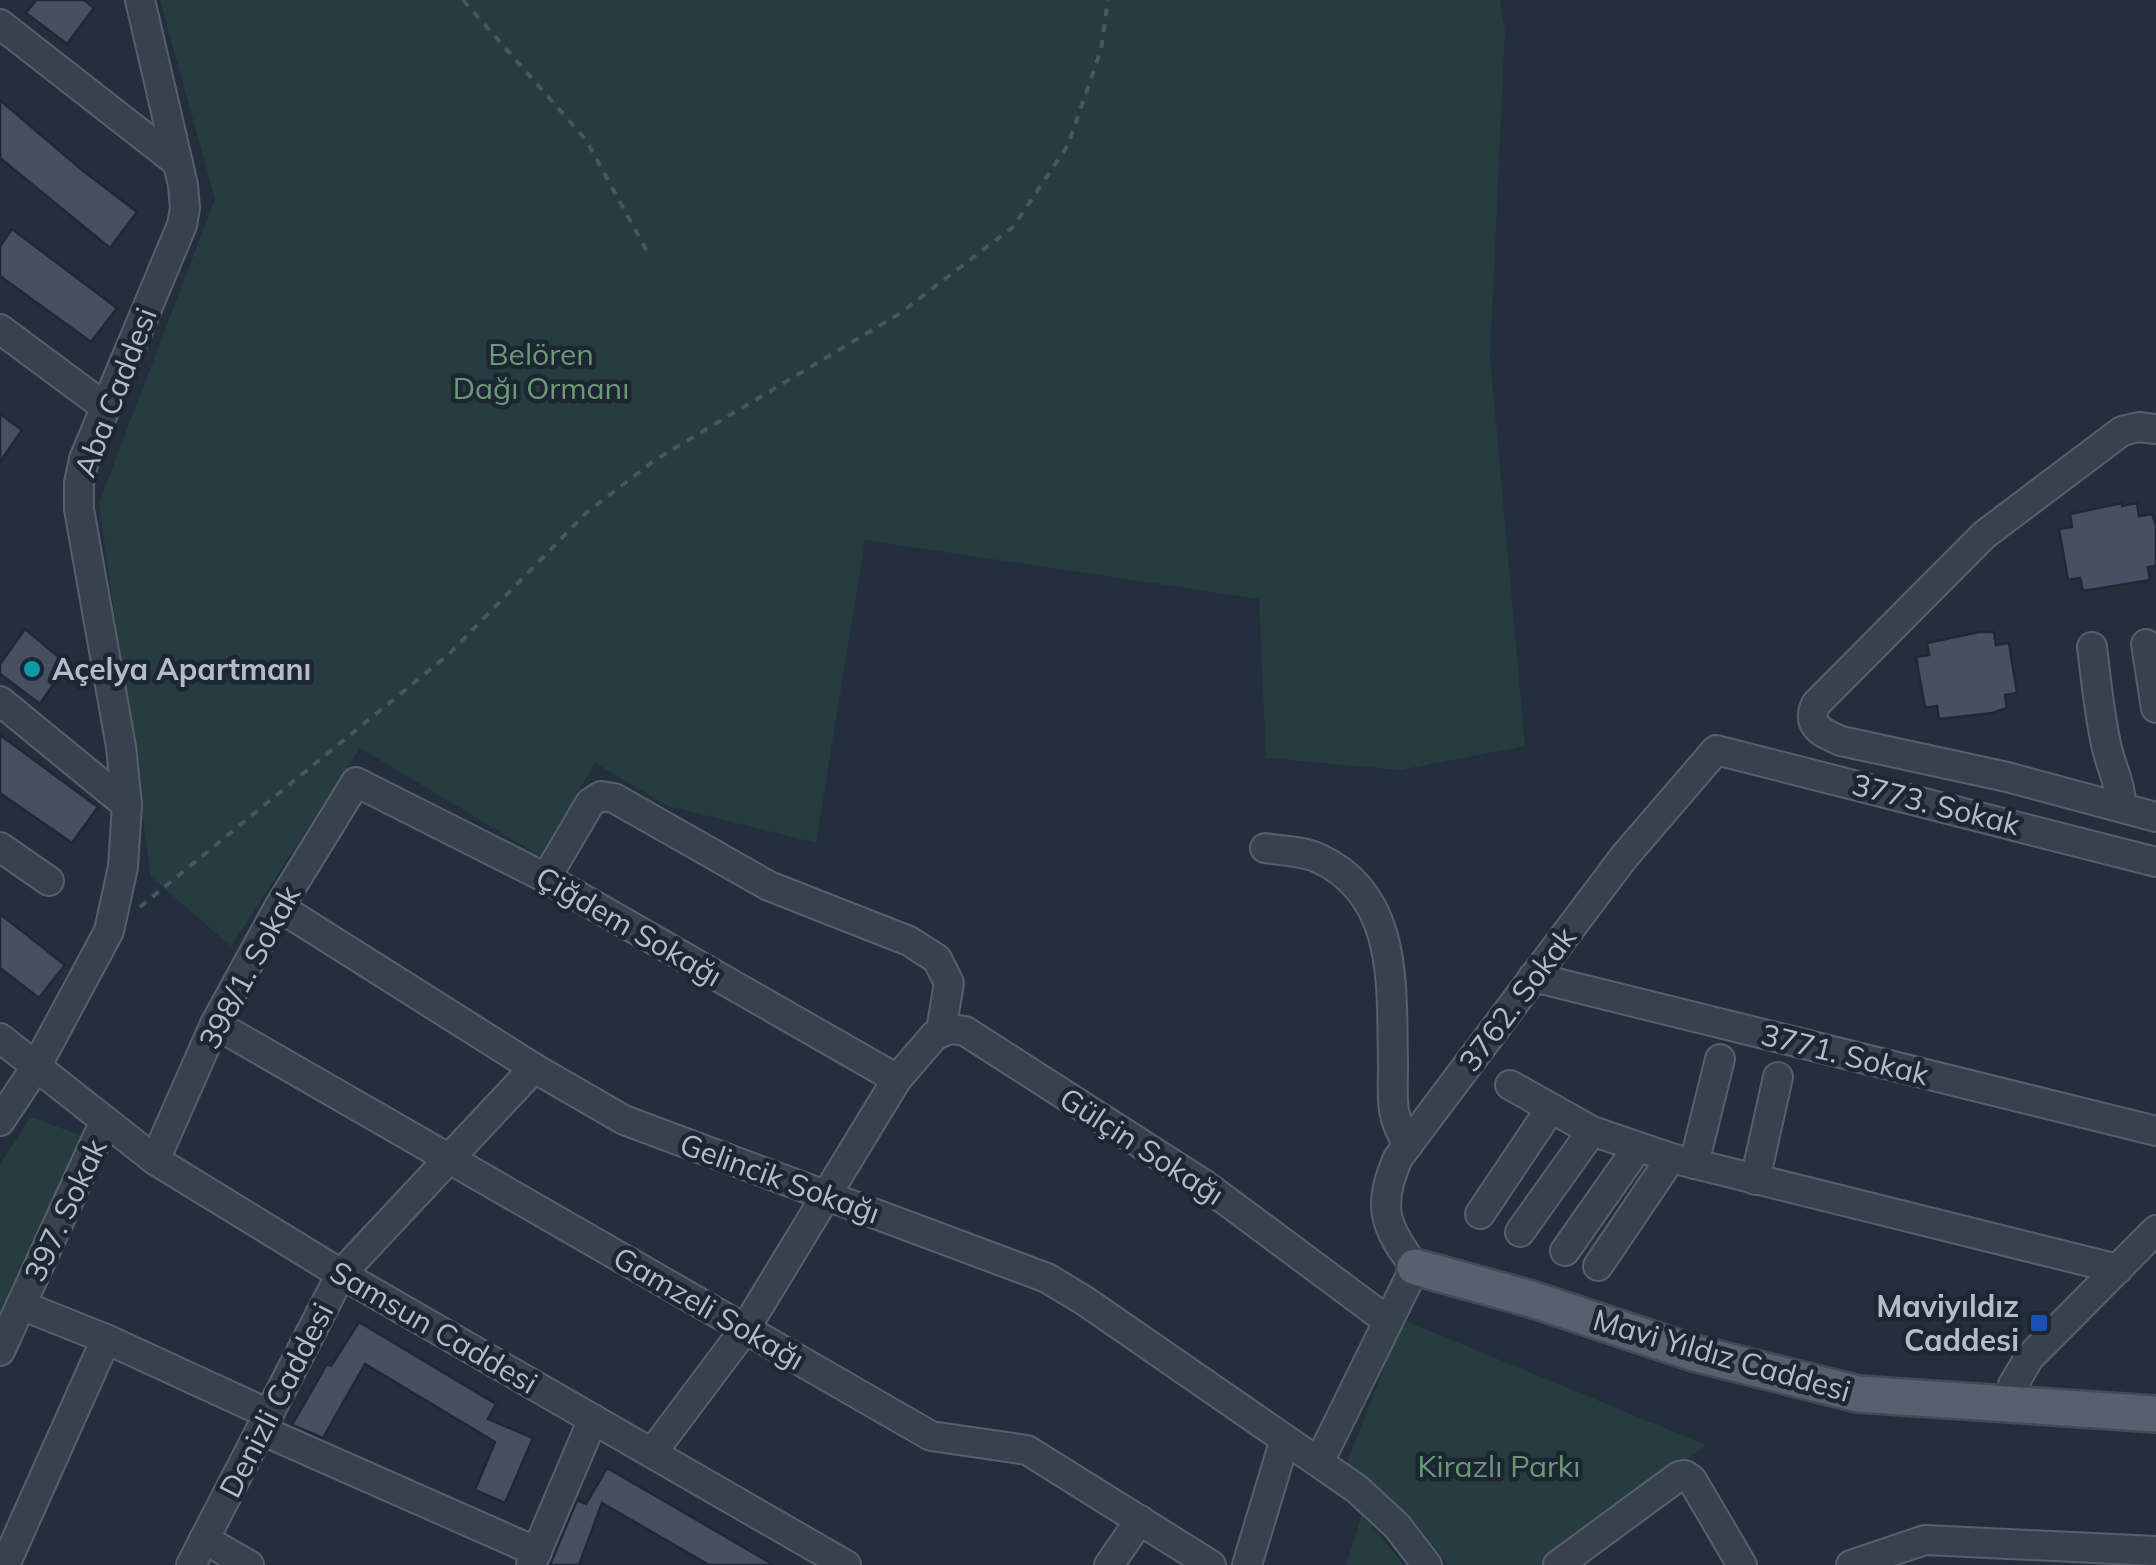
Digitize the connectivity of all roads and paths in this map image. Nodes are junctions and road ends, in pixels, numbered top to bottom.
1 (140, 0) edge
2 (463, 0) edge
3 (1108, 0) edge
4 (0, 24) edge
5 (178, 162) junction
6 (649, 255) dead end
7 (0, 329) edge
8 (105, 407) junction
9 (2156, 429) edge
10 (2146, 644) dead end
11 (2092, 647) dead end
12 (0, 701) edge
13 (2156, 708) edge
14 (1716, 750) joint
15 (356, 782) joint
16 (127, 805) junction
17 (2121, 807) junction
18 (2156, 817) edge
19 (0, 847) edge
20 (1265, 848) dead end
21 (2156, 862) edge
22 (546, 878) junction
23 (49, 882) dead end
24 (279, 907) junction
25 (110, 932) junction
26 (1533, 977) junction
27 (216, 1024) junction
28 (940, 1032) junction
29 (0, 1038) edge
30 (1720, 1059) dead end
31 (36, 1067) junction
32 (534, 1068) junction
33 (1778, 1077) dead end
34 (896, 1079) junction
35 (1510, 1085) dead end
36 (1551, 1108) junction
37 (0, 1121) edge
38 (104, 1123) junction
39 (1592, 1131) junction
40 (2156, 1131) edge
41 (1408, 1145) junction
42 (1638, 1147) junction
43 (449, 1158) junction
44 (155, 1160) junction
45 (1683, 1161) junction
46 (1755, 1180) junction
47 (824, 1195) junction
48 (1480, 1214) dead end
49 (2156, 1230) edge
50 (1520, 1232) dead end
51 (1565, 1251) dead end
52 (1415, 1266) junction
53 (1598, 1266) dead end
54 (2118, 1269) junction
55 (340, 1274) junction
56 (21, 1305) junction
57 (1388, 1321) junction
58 (745, 1329) junction
59 (106, 1339) junction
60 (0, 1352) edge
61 (2008, 1406) junction
62 (2156, 1414) edge
63 (593, 1419) junction
64 (264, 1422) junction
65 (1285, 1438) junction
66 (652, 1454) junction
67 (1319, 1462) junction
68 (1140, 1520) junction
69 (204, 1539) junction
70 (2156, 1550) edge
71 (2067, 1556) edge
72 (534, 1558) edge
73 (5, 1565) edge
74 (191, 1565) edge
75 (249, 1565) edge
76 (846, 1565) edge
77 (1109, 1565) edge
78 (1211, 1565) edge
79 (1248, 1565) edge
80 (1428, 1565) edge
81 (1558, 1565) edge
82 (1742, 1565) edge
83 (1851, 1565) edge

1 - 5 street, Aba Caddesi
2 - 6 path
3 - 25 path
4 - 5 street
5 - 8 street, Aba Caddesi
7 - 8 street
8 - 16 street, Aba Caddesi
9 - 17 street
10 - 13 street
11 - 17 street
12 - 16 street
14 - 21 street, 3773. Sokak
14 - 26 street, 3762. Sokak
15 - 22 street, Çiğdem Sokağı
15 - 24 street, 398/1. Sokak
16 - 25 street, Aba Caddesi
17 - 18 street
19 - 23 street
20 - 41 street
22 - 28 street
22 - 34 street, Çiğdem Sokağı
24 - 27 street, 398/1. Sokak
24 - 32 street, Gelincik Sokağı
25 - 31 street, Aba Caddesi
26 - 40 street, 3771. Sokak
26 - 41 street, 3762. Sokak
27 - 43 street, Gamzeli Sokağı
27 - 44 street, 398/1. Sokak
28 - 34 street
28 - 57 street, Gülçin Sokağı
29 - 31 street, Samsun Caddesi
30 - 45 street
31 - 37 street, Aba Caddesi
31 - 38 street, Samsun Caddesi
32 - 43 street, Denizli Caddesi
32 - 47 street, Gelincik Sokağı
33 - 46 street
34 - 47 street
35 - 36 street
36 - 39 street
36 - 48 street
38 - 44 street, Samsun Caddesi
38 - 56 street, 397. Sokak
39 - 42 street
39 - 50 street
41 - 52 street, 3762. Sokak
42 - 45 street
42 - 51 street
43 - 55 street, Denizli Caddesi
43 - 58 street, Gamzeli Sokağı
44 - 55 street, Samsun Caddesi
45 - 46 street
45 - 53 street
46 - 54 street
47 - 58 street
47 - 65 street, Gelincik Sokağı
49 - 54 street
52 - 57 street
52 - 61 main road, Mavi Yıldız Caddesi
54 - 61 street
55 - 63 street, Samsun Caddesi
55 - 64 street, Denizli Caddesi
56 - 59 street
56 - 60 street, 397. Sokak
57 - 67 street
58 - 66 street
58 - 68 street, Gamzeli Sokağı
59 - 64 street
59 - 73 street
61 - 62 main road, Mavi Yıldız Caddesi
63 - 66 street, Samsun Caddesi
63 - 72 street
64 - 69 street, Denizli Caddesi
64 - 72 street
65 - 67 street, Gelincik Sokağı
65 - 79 street
66 - 76 street, Samsun Caddesi
67 - 80 street, Gelincik Sokağı
68 - 77 street
68 - 78 street, Gamzeli Sokağı
69 - 74 street, Denizli Caddesi
69 - 75 street
70 - 71 street
71 - 83 street
81 - 82 street

